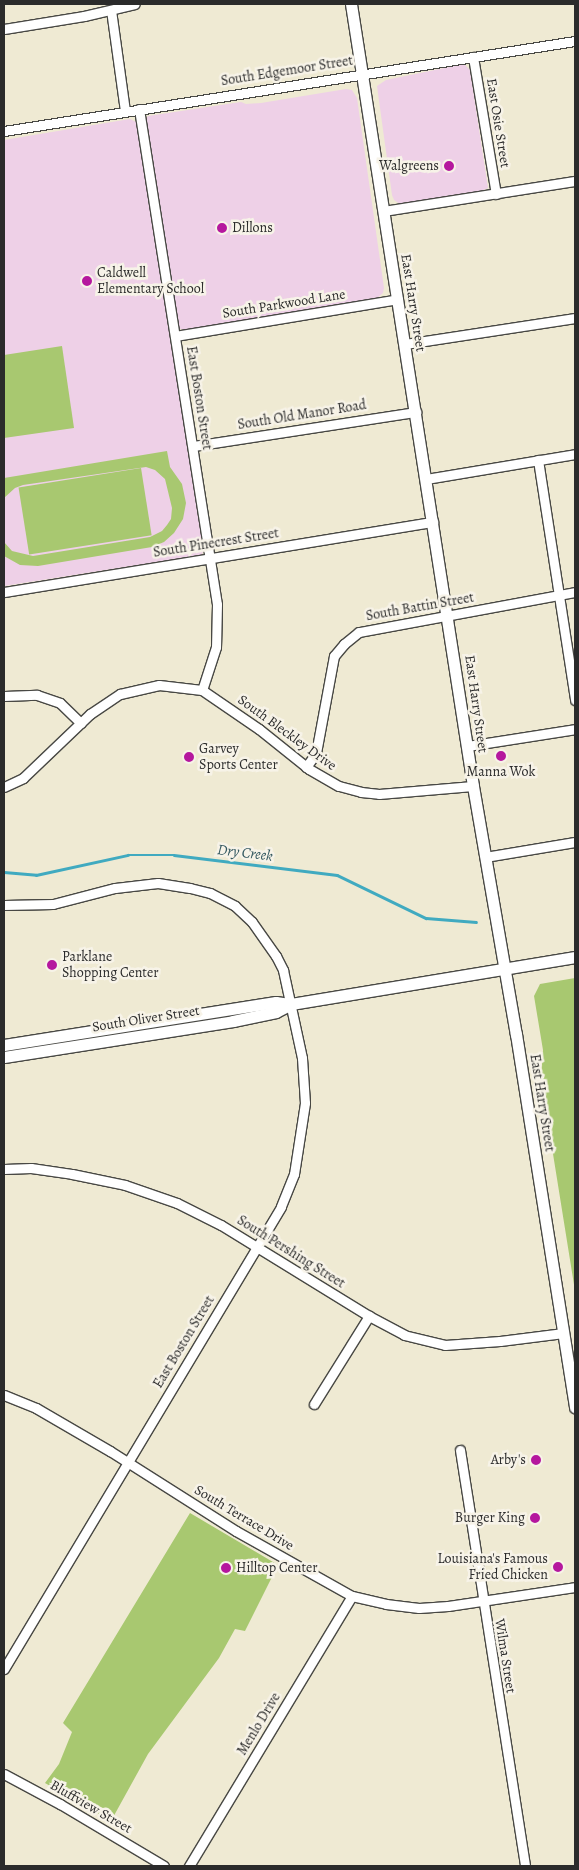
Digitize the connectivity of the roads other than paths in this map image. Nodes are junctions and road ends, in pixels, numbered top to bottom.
1 (135, 4) edge
2 (351, 4) edge
3 (111, 10) junction
4 (4, 29) edge
5 (575, 41) edge
6 (473, 57) junction
7 (362, 74) junction
8 (139, 109) junction
9 (125, 111) junction
10 (4, 131) edge
11 (575, 181) edge
12 (496, 194) junction
13 (384, 211) junction
14 (398, 299) junction
15 (575, 318) edge
16 (175, 336) junction
17 (405, 344) junction
18 (416, 412) junction
19 (193, 446) junction
20 (575, 454) edge
21 (538, 460) junction
22 (426, 478) junction
23 (433, 522) junction
24 (210, 557) junction
25 (4, 592) edge
26 (575, 592) edge
27 (559, 595) junction
28 (448, 617) junction
29 (202, 690) junction
30 (4, 696) edge
31 (575, 700) edge
32 (81, 723) junction
33 (575, 729) edge
34 (467, 746) junction
35 (306, 767) junction
36 (473, 786) junction
37 (4, 787) edge
38 (575, 842) edge
39 (485, 857) junction
40 (4, 905) edge
41 (575, 957) edge
42 (504, 968) junction
43 (291, 1004) junction
44 (4, 1045) edge
45 (4, 1057) edge
46 (4, 1169) edge
47 (258, 1247) junction
48 (368, 1316) junction
49 (562, 1333) junction
50 (4, 1395) edge
51 (314, 1404) dead end
52 (575, 1407) edge
53 (460, 1450) dead end
54 (127, 1462) junction
55 (575, 1587) edge
56 (352, 1596) junction
57 (482, 1601) junction
58 (4, 1668) edge
59 (4, 1774) edge
60 (164, 1866) edge
61 (189, 1866) edge
62 (525, 1866) edge

1 - 3 street
2 - 7 main road, East Harry Street
3 - 4 street
3 - 9 street
5 - 6 street, South Edgemoor Street
6 - 7 street, South Edgemoor Street
6 - 12 street, East Osie Street
7 - 8 street, South Edgemoor Street
7 - 13 main road, East Harry Street
8 - 9 street, South Edgemoor Street
8 - 16 street, East Boston Street
9 - 10 street, South Edgemoor Street
11 - 12 street
12 - 13 street
13 - 14 main road, East Harry Street
14 - 16 street, South Parkwood Lane
14 - 17 main road, East Harry Street
15 - 17 street
16 - 19 street, East Boston Street
17 - 18 main road, East Harry Street
18 - 19 street, South Old Manor Road
18 - 22 main road, East Harry Street
19 - 24 street, East Boston Street
20 - 21 street
21 - 22 street
21 - 27 street
22 - 23 main road, East Harry Street
23 - 24 street, South Pinecrest Street
23 - 28 main road, East Harry Street
24 - 25 street, South Pinecrest Street
24 - 29 street, East Boston Street
26 - 27 street, South Battin Street
27 - 28 street, South Battin Street
27 - 31 street
28 - 34 main road, East Harry Street
28 - 35 street, South Battin Street
29 - 32 street, South Bleckley Drive
29 - 35 street, South Bleckley Drive
30 - 32 street
32 - 37 street, South Bleckley Drive
33 - 34 street
34 - 36 main road, East Harry Street
35 - 36 street, South Bleckley Drive
36 - 39 main road, East Harry Street
38 - 39 street
39 - 42 main road, East Harry Street
40 - 43 street, East Boston Street
41 - 42 main road, South Oliver Street
42 - 43 main road, South Oliver Street
42 - 49 main road, East Harry Street
43 - 44 main road, South Oliver Street
43 - 45 main road, South Oliver Street
43 - 47 street, East Boston Street
46 - 47 street, South Pershing Street
47 - 48 street, South Pershing Street
47 - 54 street, East Boston Street
48 - 49 street, South Pershing Street
48 - 51 street
49 - 52 main road, East Harry Street
50 - 54 street, South Terrace Drive
53 - 57 street, Wilma Street
54 - 56 street, South Terrace Drive
54 - 58 street, East Boston Street
55 - 57 street, South Terrace Drive
56 - 57 street, South Terrace Drive
56 - 61 street, Menlo Drive
57 - 62 street, Wilma Street
59 - 60 street, Bluffview Street

